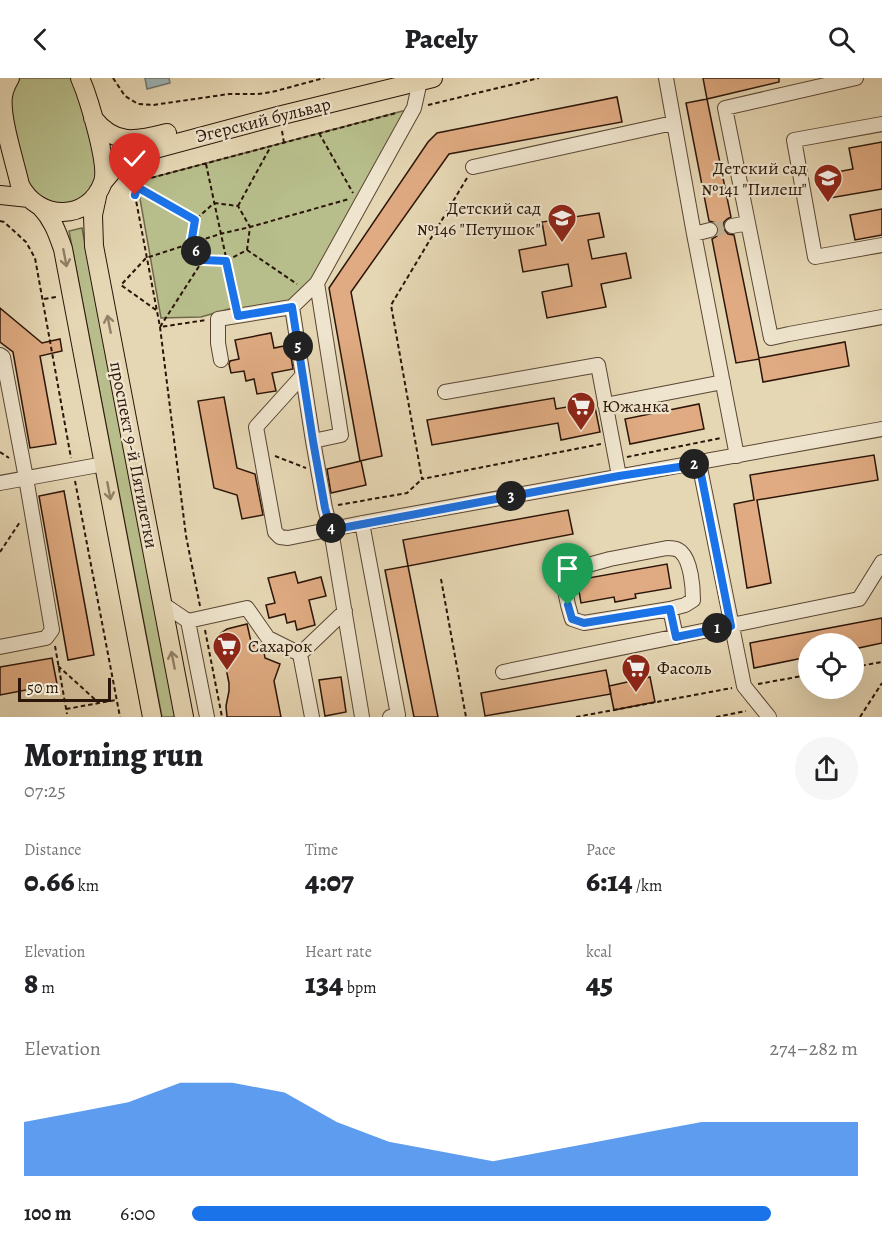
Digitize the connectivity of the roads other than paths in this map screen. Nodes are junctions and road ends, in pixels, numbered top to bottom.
1 (80, 78) edge
2 (383, 78) edge
3 (666, 78) edge
4 (854, 78) edge
5 (426, 79) edge
6 (6, 85) edge
7 (93, 118) junction
8 (673, 123) junction
9 (882, 124) edge
10 (8, 132) junction
11 (0, 161) edge
12 (473, 167) road end
13 (100, 187) junction
14 (0, 195) edge
15 (35, 202) junction
16 (748, 223) junction
17 (732, 226) tunnel mouth
18 (710, 230) tunnel mouth
19 (694, 234) junction
20 (882, 245) edge
21 (313, 287) junction
22 (292, 307) junction
23 (882, 317) edge
24 (0, 355) edge
25 (221, 360) dead end
26 (302, 376) junction
27 (723, 382) junction
28 (445, 392) dead end
29 (605, 405) junction
30 (882, 429) edge
31 (313, 441) junction
32 (737, 456) junction
33 (104, 464) junction
34 (699, 464) junction
35 (619, 476) junction
36 (26, 478) junction
37 (0, 483) edge
38 (362, 523) junction
39 (331, 530) junction
40 (882, 562) edge
41 (163, 604) junction
42 (670, 609) junction
43 (345, 611) junction
44 (188, 621) junction
45 (731, 626) junction
46 (676, 637) junction
47 (0, 647) edge
48 (300, 654) junction
49 (503, 672) dead end
50 (765, 712) edge
51 (153, 717) edge
52 (184, 717) edge
53 (207, 717) edge
54 (312, 717) edge
55 (362, 717) edge
56 (390, 717) edge

1 - 7 main road, проспект 9-й Пятилетки
2 - 7 main road, Эгерский бульвар
3 - 8 lane
4 - 16 lane
5 - 13 main road, Эгерский бульвар
5 - 21 lane
6 - 10 main road, проспект 9-й Пятилетки
7 - 13 main road, проспект 9-й Пятилетки
8 - 12 lane
8 - 19 lane
9 - 20 lane
10 - 11 main road
10 - 15 main road, проспект 9-й Пятилетки
13 - 15 main road, Эгерский бульвар
41 -> 13 main road, проспект 9-й Пятилетки
14 - 15 main road
15 -> 33 main road, проспект 9-й Пятилетки
16 - 17 lane
16 - 23 lane
18 - 19 lane
19 - 27 lane
21 - 22 lane
21 - 31 lane
22 - 25 lane
22 - 26 lane
24 - 36 lane
26 - 31 lane
26 - 39 lane
27 - 29 lane
27 - 32 lane
28 - 29 lane
29 - 35 lane
30 - 32 lane
31 - 39 lane
32 - 34 lane
33 - 36 lane
33 -> 51 main road, проспект 9-й Пятилетки
34 - 35 lane
34 - 45 lane
35 - 38 lane
36 - 37 lane
36 - 47 lane
38 - 39 lane
38 - 56 lane
39 - 43 lane
40 - 45 lane
41 - 44 lane
52 -> 41 main road, проспект 9-й Пятилетки
42 - 42 lane
42 - 46 lane
43 - 48 lane
43 - 55 lane
44 - 48 lane
44 - 53 lane
45 - 46 lane
45 - 50 lane
46 - 49 lane
48 - 54 lane

